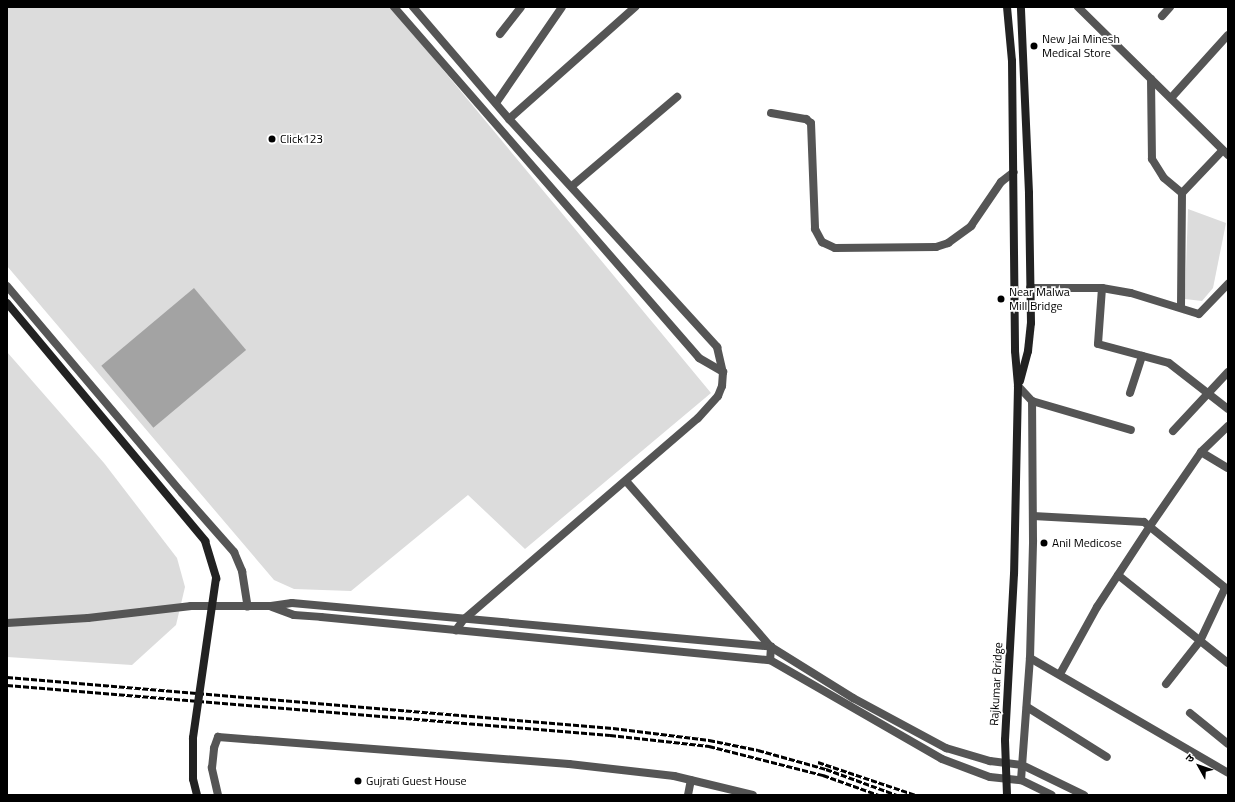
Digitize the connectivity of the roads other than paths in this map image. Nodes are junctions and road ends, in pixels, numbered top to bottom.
1 (394, 7) edge
2 (412, 7) edge
3 (521, 7) edge
4 (562, 7) edge
5 (635, 7) edge
6 (1007, 7) edge
7 (1021, 7) edge
8 (1078, 7) edge
9 (1170, 7) edge
10 (1162, 16) dead end
11 (500, 34) dead end
12 (1228, 37) edge
13 (1151, 79) junction
14 (677, 97) dead end
15 (1171, 98) junction
16 (496, 103) junction
17 (771, 113) dead end
18 (510, 119) junction
19 (1226, 153) edge
20 (1014, 158) junction
21 (1028, 158) junction
22 (1014, 172) junction
23 (572, 186) junction
24 (1182, 193) junction
25 (1228, 284) edge
26 (7, 286) edge
27 (1030, 288) junction
28 (1102, 288) junction
29 (7, 302) edge
30 (1181, 307) junction
31 (1142, 356) junction
32 (723, 372) junction
33 (1228, 372) edge
34 (1018, 386) junction
35 (1130, 393) dead end
36 (1207, 394) junction
37 (1032, 401) junction
38 (1228, 409) edge
39 (1228, 426) edge
40 (1131, 430) dead end
41 (1173, 431) dead end
42 (1201, 452) junction
43 (1228, 468) edge
44 (626, 481) junction
45 (1033, 516) junction
46 (1150, 526) junction
47 (1118, 575) junction
48 (1227, 589) edge
49 (271, 606) junction
50 (248, 607) junction
51 (464, 619) junction
52 (7, 623) edge
53 (456, 630) junction
54 (1200, 641) junction
55 (771, 647) junction
56 (1030, 658) junction
57 (770, 660) junction
58 (1228, 663) edge
59 (1060, 674) junction
60 (1166, 684) dead end
61 (1026, 707) junction
62 (1190, 713) dead end
63 (1228, 744) edge
64 (1107, 757) dead end
65 (1022, 765) junction
66 (1228, 773) edge
67 (690, 780) junction
68 (1021, 780) junction
69 (197, 795) edge
70 (218, 795) edge
71 (688, 795) edge
72 (754, 795) edge
73 (1007, 795) edge
74 (1052, 795) edge
75 (1084, 795) edge

1 - 32 street
2 - 16 street
3 - 11 street
4 - 16 street
5 - 18 street
6 - 20 main road
7 - 21 main road
8 - 13 street
9 - 10 street
12 - 15 street
13 - 15 street
13 - 24 street
14 - 23 street
15 - 19 street
16 - 18 street
17 - 22 street
18 - 23 street
19 - 24 street
20 - 21 main road
20 - 22 main road
21 - 27 main road
22 - 34 main road
23 - 32 street
24 - 30 street
25 - 30 street
26 - 50 street
27 - 28 street
27 - 34 main road
28 - 30 street
28 - 31 street
29 - 69 main road, bridge
31 - 35 street
31 - 36 street
32 - 44 street
33 - 36 street
34 - 37 street
34 - 73 main road, Rajkumar Bridge, bridge
36 - 38 street
36 - 41 street
37 - 40 street
37 - 45 street
39 - 42 street
42 - 43 street
42 - 46 street
44 - 51 street
44 - 55 street
45 - 46 street
45 - 56 street
46 - 47 street
46 - 48 street
47 - 54 street
47 - 59 street
48 - 54 street
49 - 50 street
49 - 51 street
49 - 53 street
50 - 52 street
51 - 53 street
51 - 55 street
53 - 57 street
54 - 58 street
54 - 60 street
55 - 57 street
55 - 65 street
56 - 59 street
56 - 61 street
57 - 68 street
59 - 66 street
61 - 64 street
61 - 65 street
62 - 63 street
65 - 68 street
65 - 75 street
67 - 70 street
67 - 71 street
67 - 72 street
68 - 74 street

